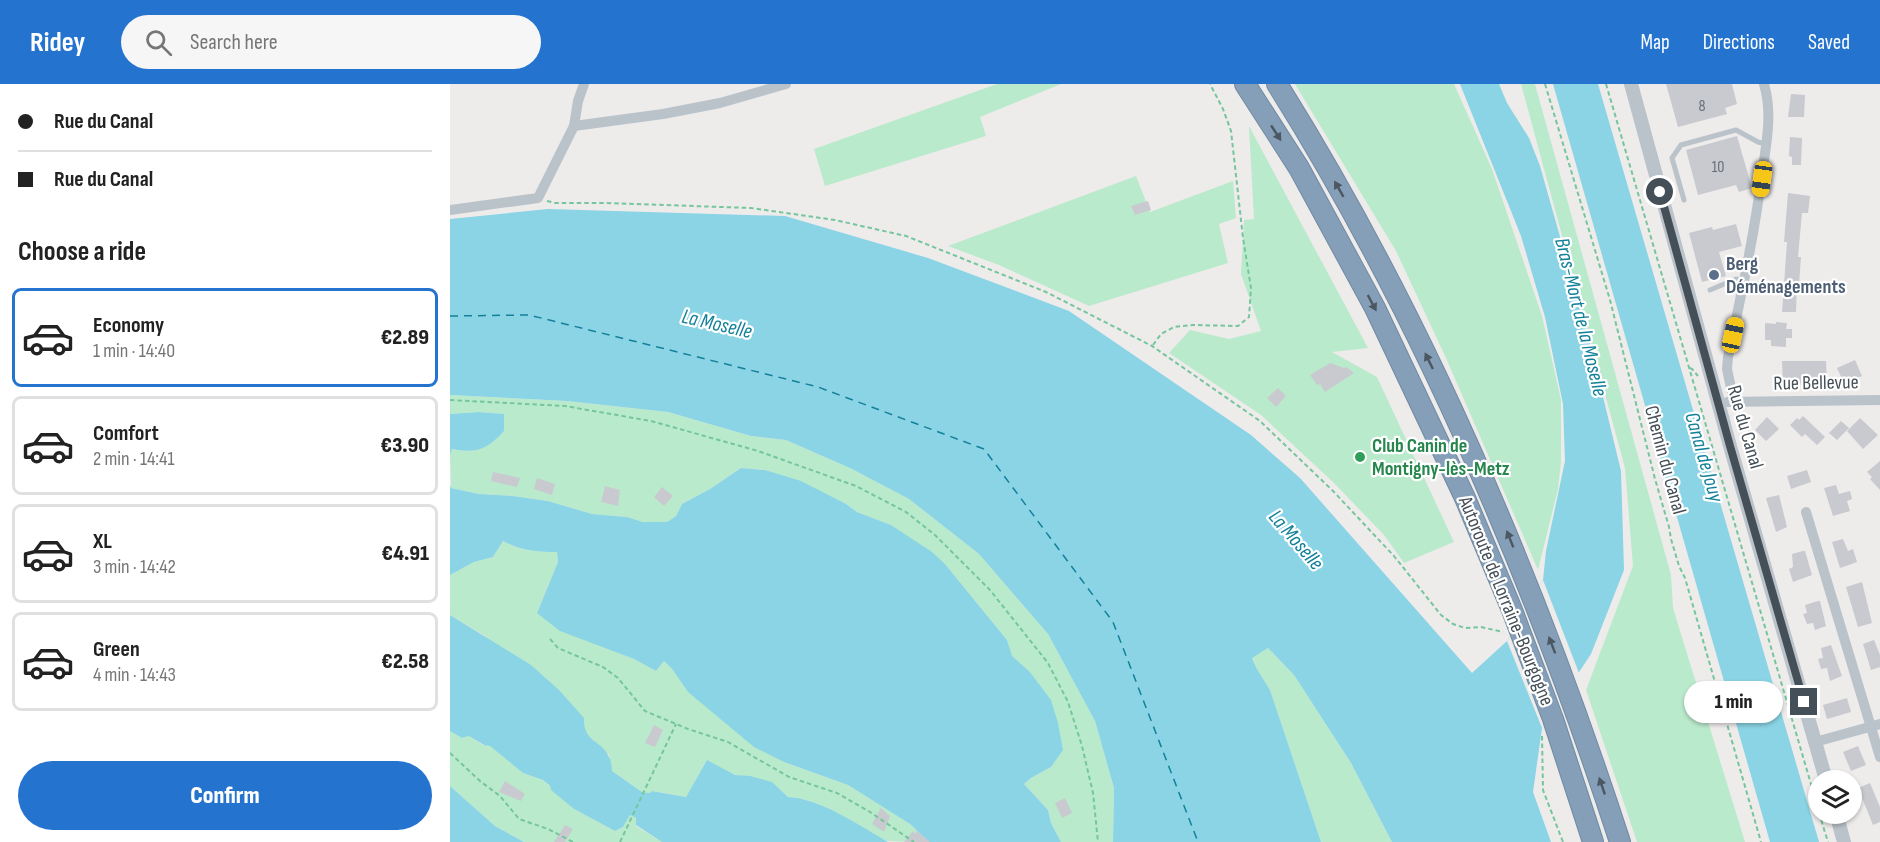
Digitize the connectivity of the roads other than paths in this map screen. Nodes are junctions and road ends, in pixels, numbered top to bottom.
1 (584, 84) edge
2 (786, 84) edge
3 (1245, 84) edge
4 (1277, 84) edge
5 (1631, 84) edge
6 (1764, 84) edge
7 (574, 126) junction
8 (1766, 144) junction
9 (1684, 200) dead end
10 (450, 210) edge
11 (1744, 281) junction
12 (1710, 290) dead end
13 (1880, 400) edge
14 (1718, 402) junction
15 (1734, 402) junction
16 (1806, 512) dead end
17 (1876, 725) edge
18 (1815, 742) junction
19 (1880, 757) edge
20 (1823, 770) edge
21 (1839, 824) edge
22 (1593, 842) edge
23 (1620, 842) edge
24 (1844, 842) edge

1 - 7 street
2 - 7 street
3 -> 22 highway, Autoroute de Lorraine-Bourgogne
23 -> 4 highway, Autoroute de Lorraine-Bourgogne
5 - 14 street, Rue du Canal
6 - 8 street
7 - 10 street
8 - 9 lane
8 - 11 street
11 - 12 lane
11 - 15 street
13 - 15 street, Rue Bellevue
14 - 15 street, Rue Bellevue
14 - 18 street, Rue du Canal
16 - 17 street
17 - 18 street
17 - 19 street
18 - 20 street, Rue du Canal
21 - 24 street

